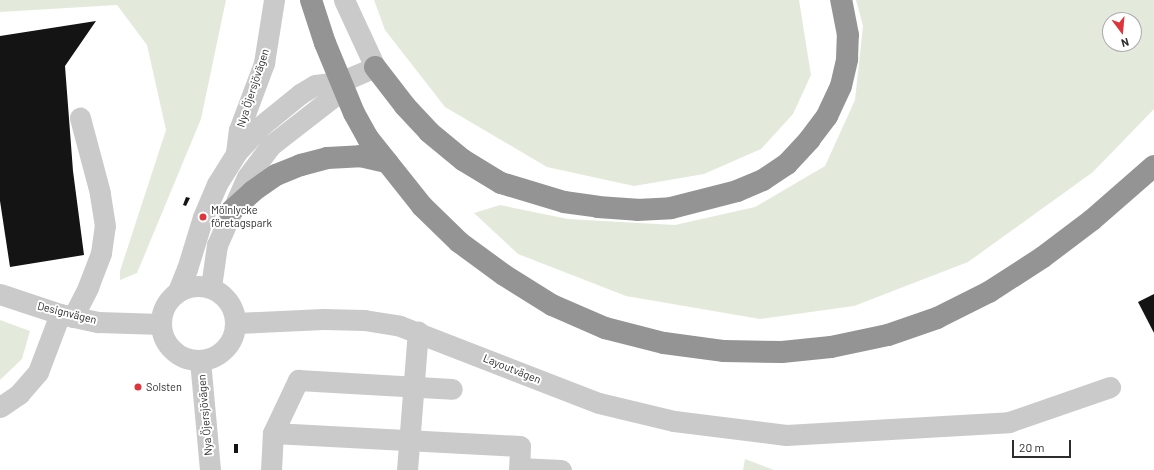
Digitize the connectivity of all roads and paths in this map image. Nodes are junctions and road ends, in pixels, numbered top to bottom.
1 (274, 0) edge
2 (312, 0) edge
3 (344, 0) edge
4 (841, 0) edge
5 (375, 67) junction
6 (340, 82) junction
7 (80, 118) dead end
8 (236, 153) junction
9 (387, 162) junction
10 (1154, 166) edge
11 (230, 212) junction
12 (211, 288) junction
13 (178, 291) junction
14 (0, 294) edge
15 (67, 315) junction
16 (236, 323) junction
17 (161, 324) junction
18 (418, 330) junction
19 (200, 360) junction
20 (413, 386) junction
21 (1110, 387) dead end
22 (452, 389) dead end
23 (0, 406) edge
24 (273, 433) junction
25 (409, 440) junction
26 (519, 469) edge
27 (210, 470) edge
28 (271, 470) edge
29 (407, 470) edge
30 (561, 470) edge

1 - 8 street, Nya Öjersjövägen
2 - 6 highway
3 - 5 street
4 - 5 highway
5 - 6 street, Nya Öjersjövägen
6 - 8 street, Nya Öjersjövägen
6 - 9 highway
6 - 11 street
7 - 15 street
8 - 13 street, Nya Öjersjövägen
9 - 10 highway
9 - 11 highway
11 - 12 street
12 - 13 street
12 - 16 street
13 - 17 street, Nya Öjersjövägen
14 - 15 street, Designvägen
15 - 17 street, Designvägen
15 - 23 street
16 - 18 street, Layoutvägen
16 - 19 street, Nya Öjersjövägen
17 - 19 street, Nya Öjersjövägen
18 - 20 street
18 - 21 street, Layoutvägen
19 - 27 street, Nya Öjersjövägen
20 - 22 street
20 - 24 street
20 - 25 street
24 - 25 street
24 - 28 street
25 - 26 street
25 - 29 street
26 - 30 street

